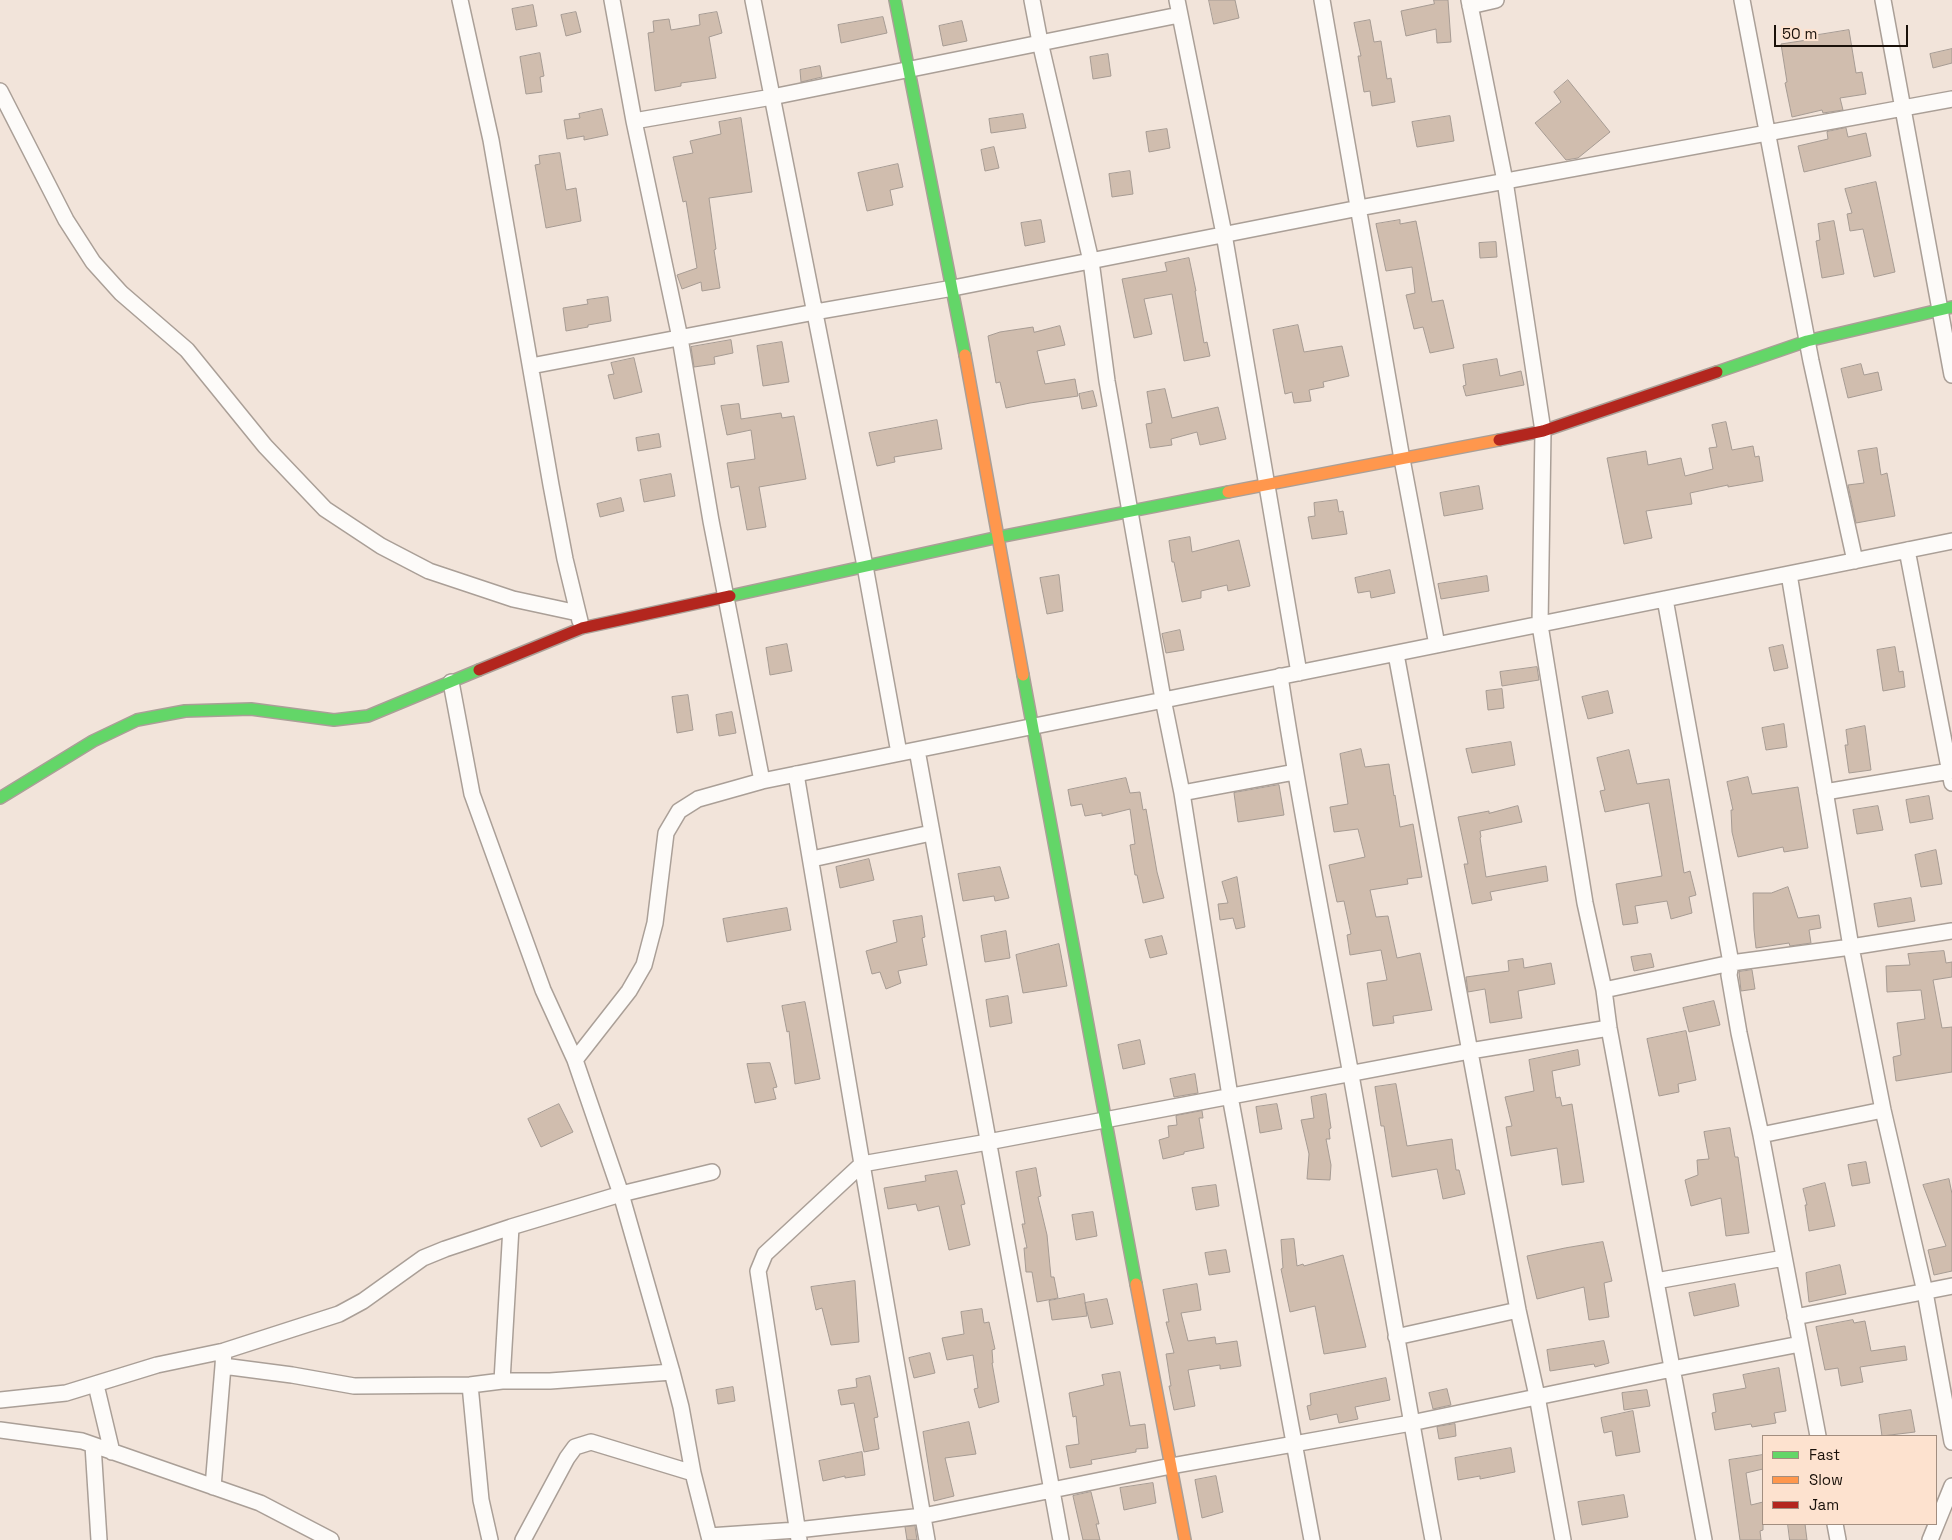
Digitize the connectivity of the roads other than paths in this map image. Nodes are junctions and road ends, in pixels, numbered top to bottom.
1 (460, 0) edge
2 (612, 0) edge
3 (753, 0) edge
4 (895, 0) edge
5 (1032, 0) edge
6 (1322, 0) edge
7 (1496, 0) edge
8 (1742, 0) edge
9 (1883, 0) edge
10 (1470, 3) edge
11 (1178, 8) edge
12 (1040, 42) junction
13 (909, 70) junction
14 (0, 91) edge
15 (772, 97) junction
16 (1952, 99) edge
17 (1903, 108) junction
18 (634, 121) junction
19 (1768, 134) junction
20 (1505, 181) junction
21 (1359, 208) junction
22 (1224, 234) junction
23 (1091, 261) junction
24 (953, 288) junction
25 (1946, 308) edge
26 (815, 312) junction
27 (680, 338) junction
28 (1807, 340) junction
29 (531, 366) junction
30 (1952, 375) edge
31 (1543, 431) junction
32 (1402, 459) junction
33 (1267, 484) junction
34 (1129, 510) junction
35 (999, 537) junction
36 (1952, 541) edge
37 (1907, 550) junction
38 (1855, 561) junction
39 (865, 566) junction
40 (1789, 574) junction
41 (726, 598) junction
42 (1665, 599) junction
43 (580, 620) junction
44 (1540, 625) junction
45 (1437, 645) junction
46 (1396, 654) junction
47 (1299, 673) junction
48 (1280, 676) junction
49 (451, 682) junction
50 (1163, 699) junction
51 (1945, 711) edge
52 (1032, 726) junction
53 (917, 750) junction
54 (899, 753) junction
55 (1295, 772) junction
56 (796, 774) junction
57 (1951, 777) edge
58 (762, 781) junction
59 (1825, 792) junction
60 (1182, 793) junction
61 (0, 798) edge
62 (931, 833) junction
63 (812, 859) junction
64 (1952, 931) edge
65 (1851, 947) junction
66 (1732, 963) junction
67 (1604, 990) junction
68 (1609, 1028) junction
69 (1470, 1051) junction
70 (575, 1060) junction
71 (1351, 1075) junction
72 (1230, 1096) junction
73 (1883, 1110) junction
74 (1104, 1120) junction
75 (1761, 1135) junction
76 (988, 1142) junction
77 (862, 1164) junction
78 (712, 1172) dead end
79 (621, 1194) junction
80 (511, 1227) junction
81 (1784, 1258) junction
82 (1656, 1281) junction
83 (1952, 1286) edge
84 (1925, 1292) junction
85 (1518, 1310) junction
86 (1796, 1317) junction
87 (1396, 1337) junction
88 (1800, 1344) junction
89 (224, 1358) junction
90 (1672, 1369) junction
91 (672, 1372) junction
92 (502, 1381) junction
93 (96, 1385) junction
94 (470, 1386) junction
95 (1537, 1396) junction
96 (0, 1400) edge
97 (1411, 1423) junction
98 (0, 1430) edge
99 (1818, 1435) edge
100 (1952, 1442) edge
101 (93, 1445) junction
102 (1295, 1445) junction
103 (112, 1452) junction
104 (1171, 1466) junction
105 (693, 1473) junction
106 (1952, 1486) edge
107 (213, 1487) junction
108 (1050, 1490) junction
109 (923, 1516) junction
110 (1937, 1523) edge
111 (1835, 1525) edge
112 (1936, 1525) edge
113 (798, 1535) edge
114 (709, 1538) edge
115 (99, 1540) edge
116 (331, 1540) edge
117 (490, 1540) edge
118 (523, 1540) edge
119 (927, 1540) edge
120 (1061, 1540) edge
121 (1185, 1540) edge
122 (1312, 1540) edge
123 (1433, 1540) edge
124 (1563, 1540) edge
125 (1704, 1540) edge
126 (1838, 1540) edge
127 (1930, 1540) edge

1 - 29 street
2 - 18 street
3 - 15 street
4 - 13 street
5 - 12 street
6 - 21 street
7 - 10 street
8 - 19 street
9 - 17 street
10 - 20 street
11 - 12 street
11 - 22 street
12 - 13 street
12 - 23 street
13 - 15 street
13 - 24 street
14 - 43 street
15 - 18 street
15 - 26 street
16 - 17 street
17 - 19 street
17 - 25 street
18 - 27 street
19 - 20 street
19 - 28 street
20 - 21 street
20 - 31 street
21 - 22 street
21 - 32 street
22 - 23 street
22 - 33 street
23 - 24 street
23 - 34 street
24 - 26 street
24 - 35 street
25 - 28 street
25 - 30 street
26 - 27 street
26 - 39 street
27 - 29 street
27 - 41 street
28 - 31 street
28 - 38 street
29 - 43 street
31 - 32 street
31 - 44 street
32 - 33 street
32 - 45 street
33 - 34 street
33 - 47 street
34 - 35 street
34 - 50 street
35 - 39 street
35 - 52 street
36 - 37 street
37 - 38 street
37 - 51 street
38 - 40 street
39 - 41 street
39 - 54 street
40 - 42 street
40 - 59 street
41 - 43 street
41 - 58 street
42 - 44 street
42 - 66 street
43 - 49 street
44 - 45 street
44 - 67 street
45 - 46 street
46 - 47 street
46 - 69 street
47 - 48 street
48 - 50 street
48 - 55 street
49 - 61 street
49 - 70 street
50 - 52 street
50 - 60 street
51 - 57 street
52 - 53 street
52 - 74 street
53 - 54 street
53 - 62 street
54 - 56 street
55 - 60 street
55 - 71 street
56 - 58 street
56 - 63 street
57 - 59 street
58 - 70 street
59 - 65 street
60 - 72 street
62 - 63 street
62 - 76 street
63 - 77 street
64 - 65 street
65 - 66 street
65 - 73 street
66 - 67 street
66 - 75 street
67 - 68 street
68 - 69 street
68 - 82 street
69 - 71 street
69 - 85 street
70 - 79 street
71 - 72 street
71 - 87 street
72 - 74 street
72 - 102 street
73 - 75 street
73 - 84 street
74 - 76 street
74 - 104 street
75 - 81 street
76 - 77 street
76 - 108 street
77 - 109 street
77 - 113 street
78 - 79 street
79 - 80 street
79 - 91 street
80 - 89 street
80 - 92 street
81 - 82 street
81 - 86 street
82 - 90 street
83 - 84 street
84 - 86 street
84 - 100 street
85 - 87 street
85 - 95 street
86 - 88 street
87 - 97 street
88 - 90 street
88 - 99 street
89 - 93 street
89 - 94 street
89 - 107 street
90 - 95 street
90 - 125 street
91 - 92 street
91 - 105 street
92 - 94 street
93 - 96 street
93 - 103 street
94 - 117 street
95 - 97 street
95 - 124 street
97 - 102 street
97 - 123 street
98 - 101 street
101 - 103 street
101 - 115 street
102 - 104 street
102 - 122 street
103 - 107 street
104 - 108 street
104 - 121 street
105 - 114 street
105 - 118 street
106 - 110 street
107 - 116 street
108 - 109 street
108 - 120 street
109 - 113 street
109 - 119 street
111 - 126 street
112 - 127 street
113 - 114 street

